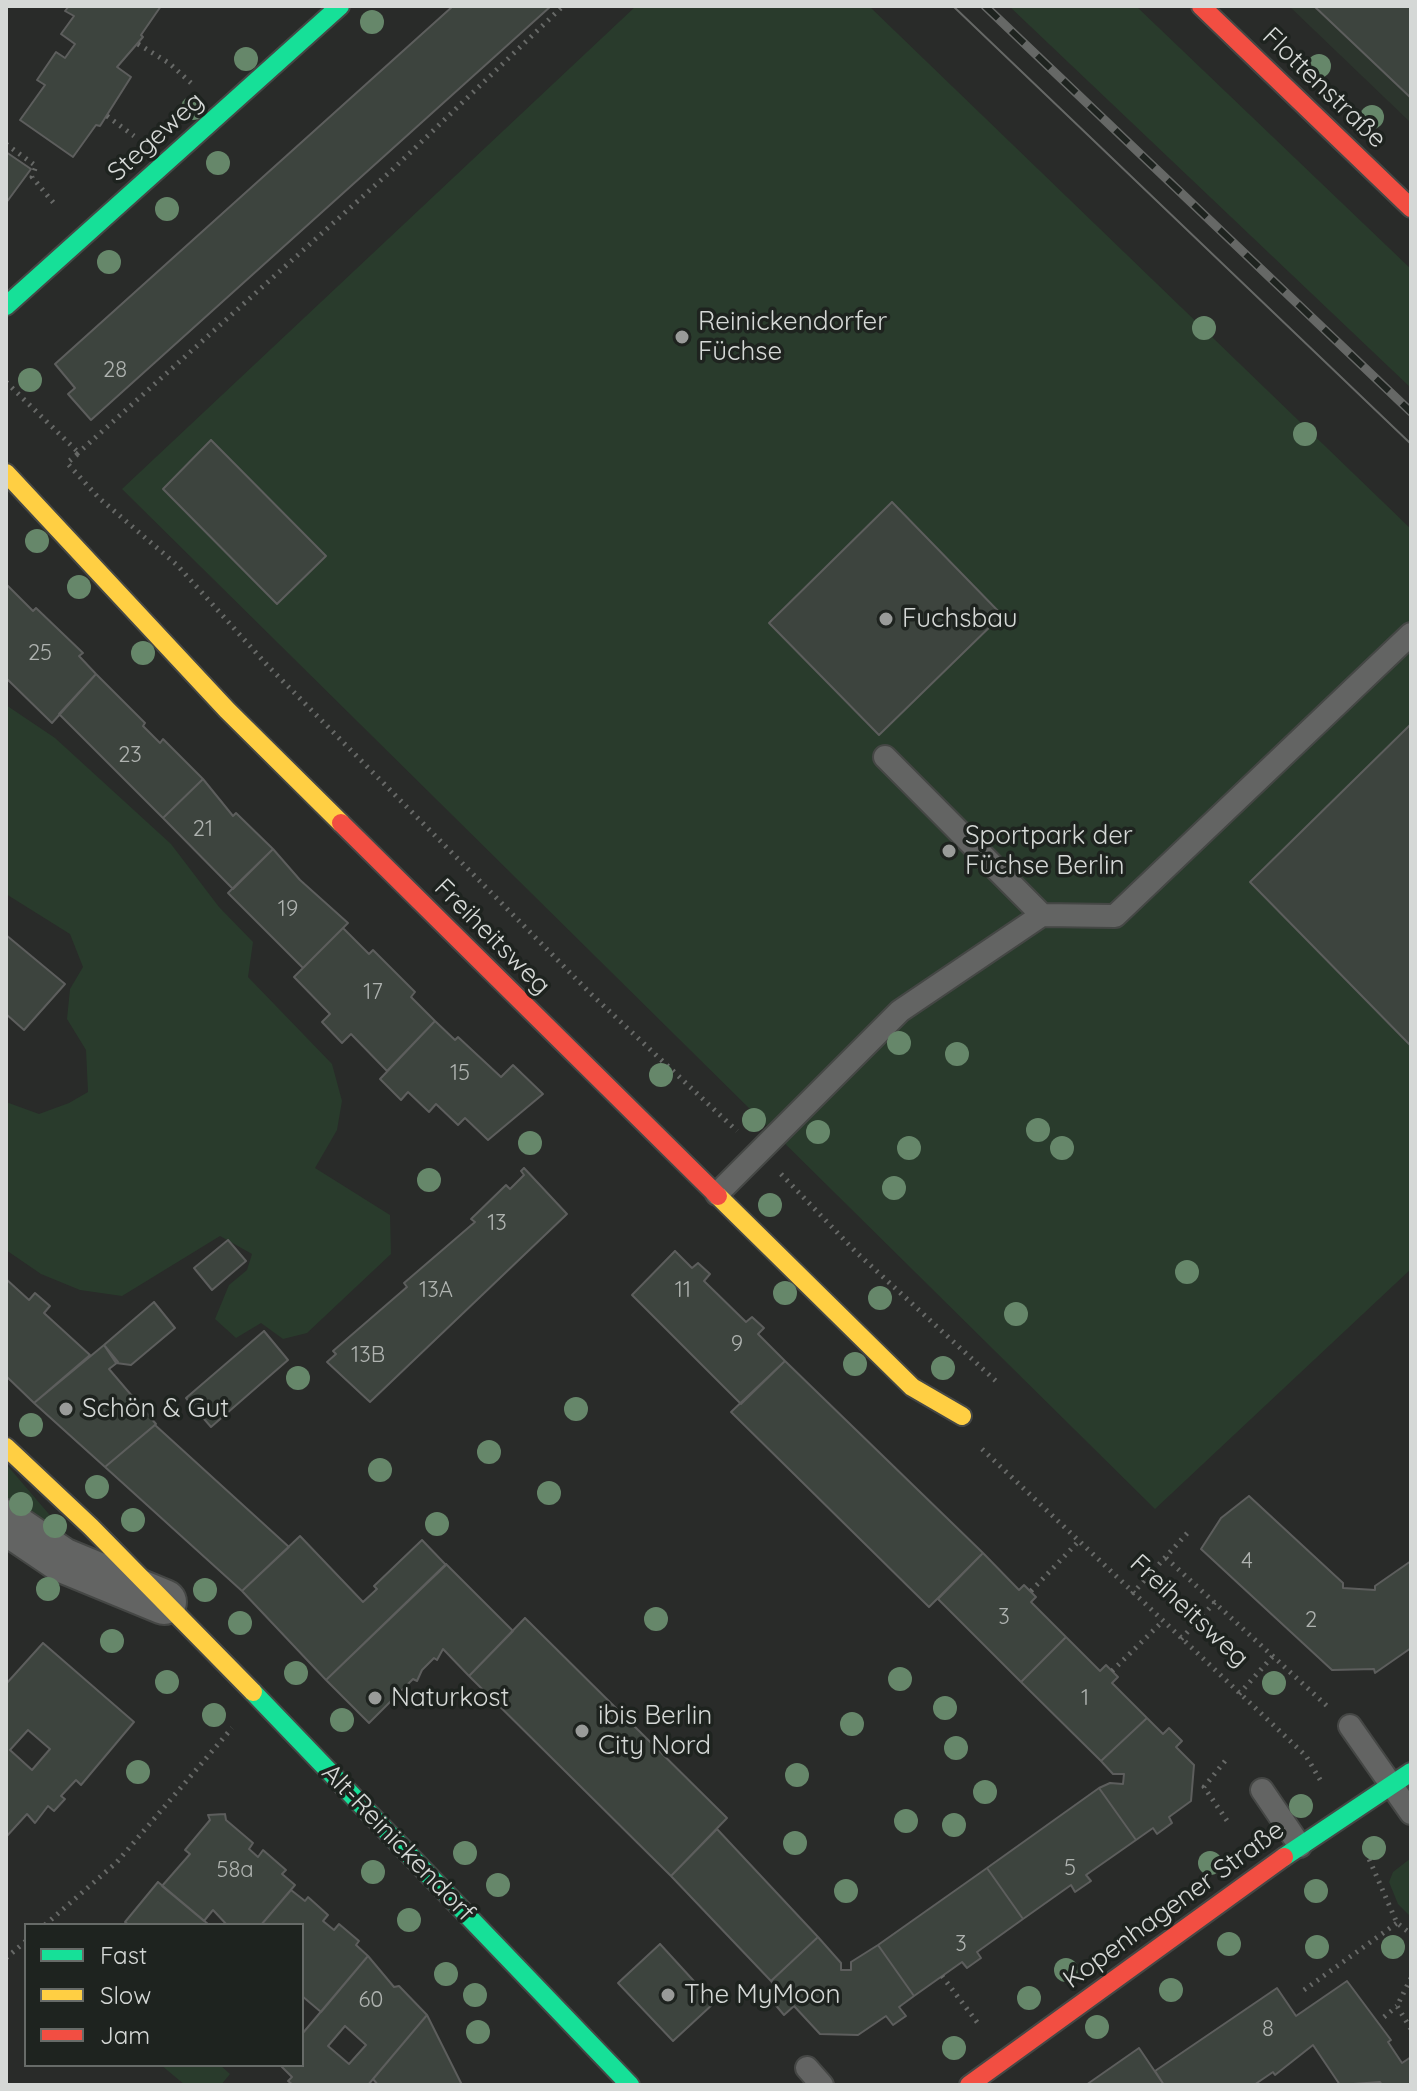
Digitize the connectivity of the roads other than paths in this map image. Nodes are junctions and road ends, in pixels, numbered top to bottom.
1 (340, 6) edge
2 (1201, 6) edge
3 (1411, 208) edge
4 (6, 306) edge
5 (6, 473) edge
6 (1411, 634) edge
7 (885, 757) dead end
8 (1042, 915) junction
9 (717, 1194) junction
10 (962, 1416) dead end
11 (6, 1447) edge
12 (6, 1522) edge
13 (164, 1602) junction
14 (1350, 1726) road end
15 (1411, 1772) edge
16 (1392, 1785) junction
17 (1262, 1790) dead end
18 (1411, 1813) edge
19 (1300, 1846) junction
20 (630, 2085) edge
21 (969, 2085) edge

1 - 4 street, Stegeweg
2 - 3 street, Flottenstraße
5 - 9 street, Freiheitsweg
6 - 8 lane
7 - 8 lane
8 - 9 lane
9 - 10 street, Freiheitsweg
11 - 13 street, Alt-Reinickendorf
12 - 13 street, Alt-Reinickendorf
13 - 20 street, Alt-Reinickendorf
14 - 16 lane
15 - 16 street, Kopenhagener Straße
16 - 18 lane
16 - 19 street, Kopenhagener Straße
17 - 19 lane
19 - 21 street, Kopenhagener Straße

